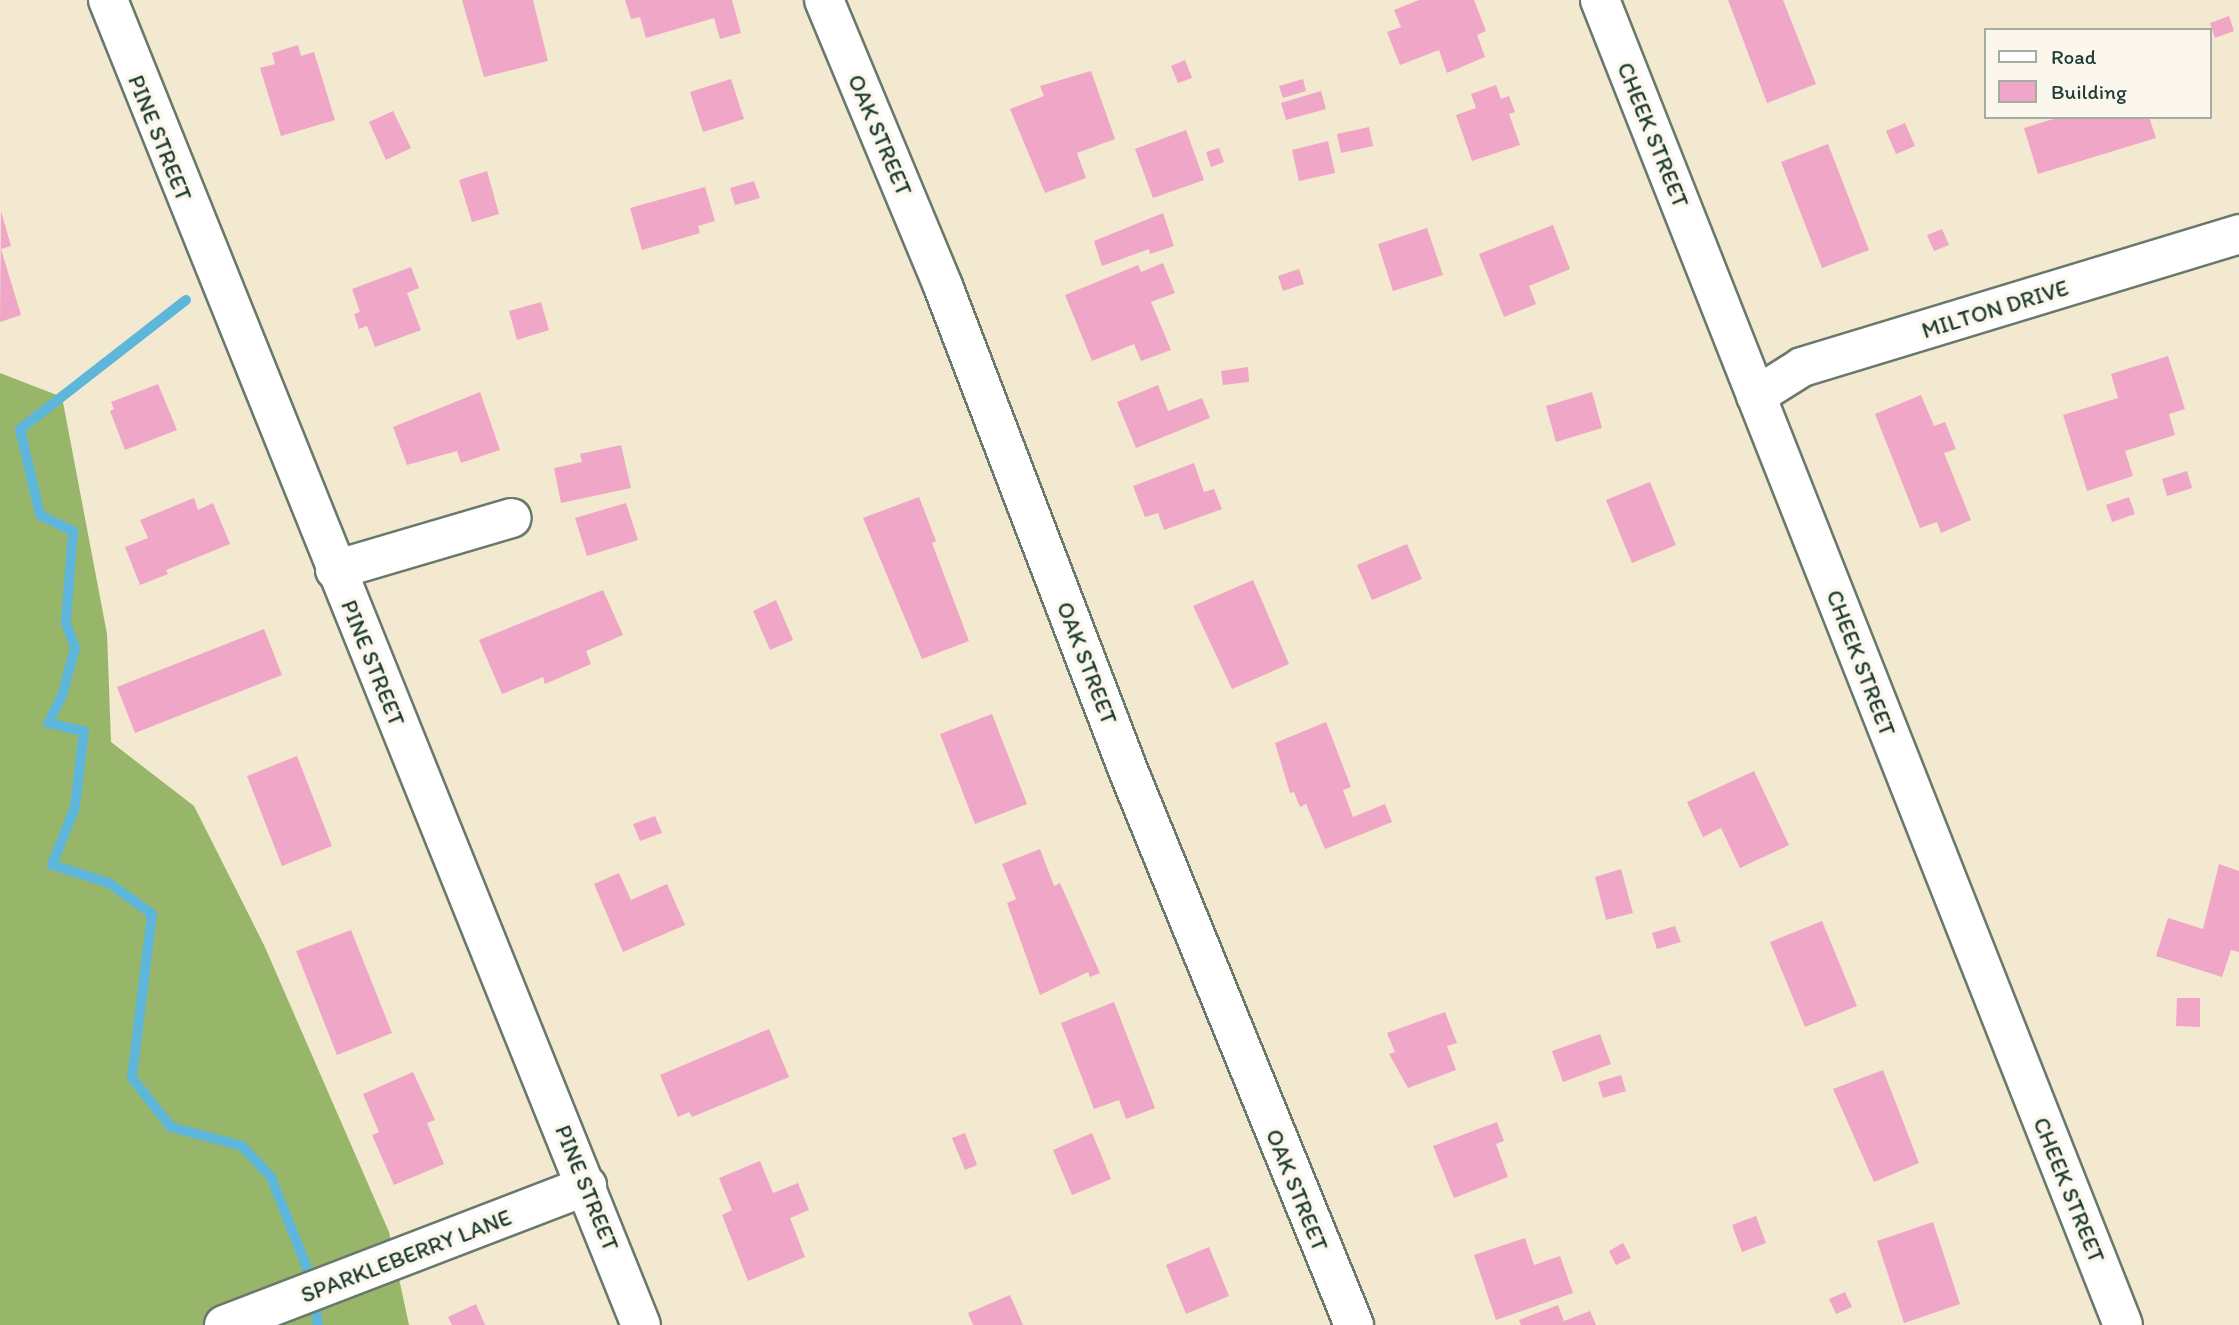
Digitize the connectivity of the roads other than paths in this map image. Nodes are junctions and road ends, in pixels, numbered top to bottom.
1 (108, 0) edge
2 (824, 0) edge
3 (1600, 0) edge
4 (2239, 234) edge
5 (1756, 396) junction
6 (512, 518) dead end
7 (335, 570) junction
8 (587, 1186) junction
9 (224, 1325) edge
10 (641, 1325) edge
11 (1354, 1325) edge
12 (2123, 1325) edge

1 - 7 street, PINE STREET
2 - 11 street, OAK STREET
3 - 5 street, CHEEK STREET
4 - 5 street, MILTON DRIVE
5 - 12 street, CHEEK STREET
6 - 7 street
7 - 8 street, PINE STREET
8 - 9 street, SPARKLEBERRY LANE
8 - 10 street, PINE STREET

